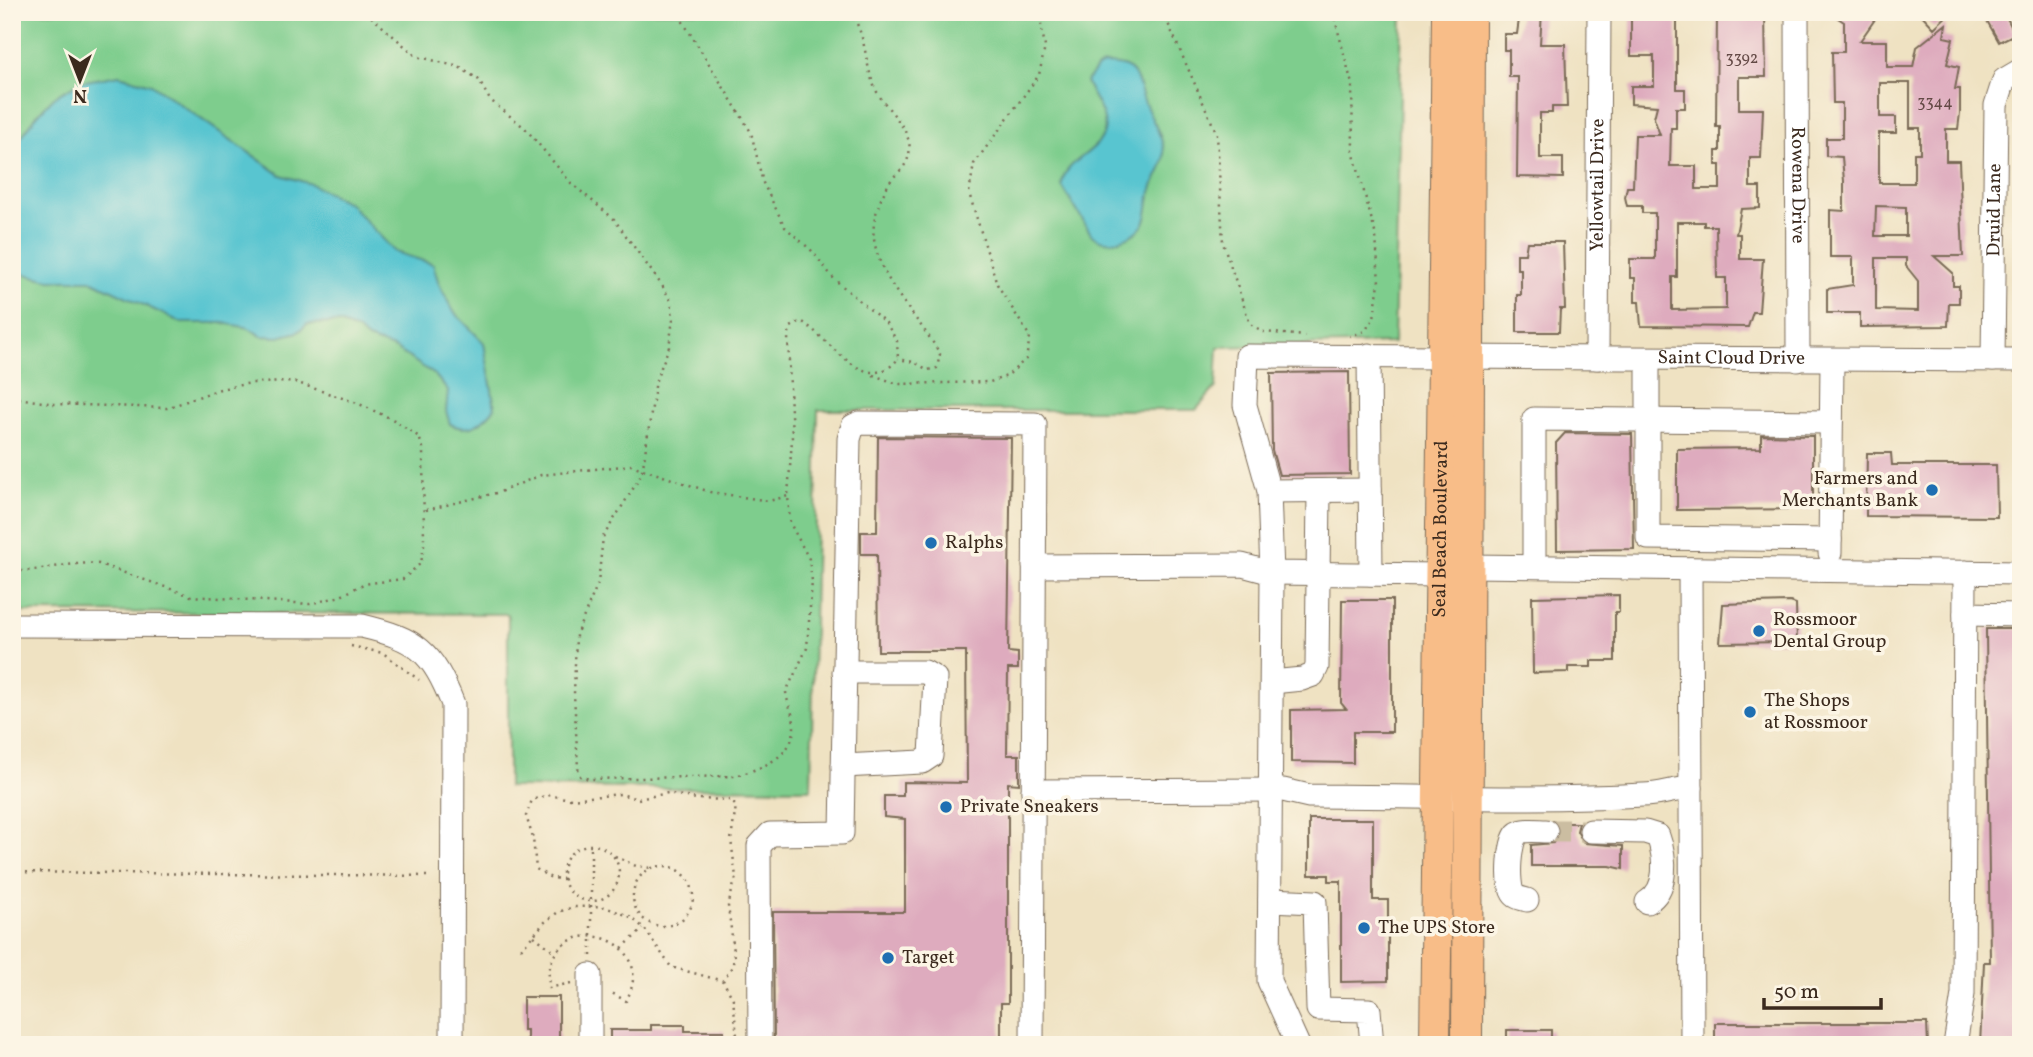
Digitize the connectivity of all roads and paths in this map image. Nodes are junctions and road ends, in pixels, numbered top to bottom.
1 (18, 12) edge
2 (366, 12) edge
3 (677, 12) edge
4 (850, 12) edge
5 (1039, 12) edge
6 (1163, 12) edge
7 (1333, 12) edge
8 (1447, 12) edge
9 (1470, 12) edge
10 (1599, 12) edge
11 (1797, 12) edge
12 (12, 15) edge
13 (2021, 69) edge
14 (1315, 337) dead end
15 (1349, 337) dead end
16 (1369, 355) junction
17 (1455, 355) junction
18 (1597, 358) junction
19 (898, 359) junction
20 (1647, 360) junction
21 (1798, 360) junction
22 (1832, 360) junction
23 (1993, 360) junction
24 (2021, 360) edge
25 (873, 374) junction
26 (12, 397) edge
27 (1647, 419) junction
28 (1831, 422) junction
29 (643, 467) junction
30 (1370, 490) junction
31 (1269, 491) junction
32 (1320, 491) junction
33 (788, 496) junction
34 (426, 510) junction
35 (1648, 538) junction
36 (1830, 540) junction
37 (1034, 566) junction
38 (1468, 566) junction
39 (1534, 566) junction
40 (1646, 568) junction
41 (1690, 569) junction
42 (1829, 570) junction
43 (12, 571) edge
44 (1965, 572) junction
45 (1272, 573) junction
46 (2021, 573) edge
47 (1371, 574) junction
48 (1321, 575) junction
49 (1439, 575) junction
50 (1965, 614) junction
51 (2021, 615) edge
52 (12, 625) edge
53 (342, 644) dead end
54 (844, 672) junction
55 (422, 682) dead end
56 (1272, 682) junction
57 (843, 766) junction
58 (1437, 789) junction
59 (1467, 789) junction
60 (1682, 789) junction
61 (1277, 790) junction
62 (1033, 791) junction
63 (1546, 831) tunnel mouth
64 (1591, 831) tunnel mouth
65 (591, 845) junction
66 (612, 855) junction
67 (651, 868) junction
68 (12, 872) edge
69 (452, 877) junction
70 (565, 879) junction
71 (1270, 900) junction
72 (591, 901) junction
73 (1527, 901) dead end
74 (1647, 901) dead end
75 (591, 906) junction
76 (643, 919) junction
77 (638, 923) junction
78 (644, 928) junction
79 (533, 935) junction
80 (622, 948) dead end
81 (521, 950) dead end
82 (556, 953) dead end
83 (590, 975) joint
84 (723, 981) junction
85 (1282, 1009) junction
86 (1318, 1009) junction
87 (453, 1045) edge
88 (590, 1045) edge
89 (738, 1045) edge
90 (760, 1045) edge
91 (1032, 1045) edge
92 (1297, 1045) edge
93 (1371, 1045) edge
94 (1435, 1045) edge
95 (1468, 1045) edge
96 (1692, 1045) edge
97 (1955, 1045) edge

1 - 12 path
2 - 29 path
3 - 19 path
4 - 19 path
5 - 25 path
6 - 14 path
7 - 15 path
8 - 17 main road, Seal Beach Boulevard
9 - 17 main road, Seal Beach Boulevard
10 - 18 street, Yellowtail Drive
11 - 21 street, Rowena Drive
13 - 23 street, Druid Lane
16 - 17 street, Saint Cloud Drive
16 - 30 street
16 - 31 street, Saint Cloud Drive
17 - 18 street, Saint Cloud Drive
17 - 38 main road, Seal Beach Boulevard
17 - 49 main road, Seal Beach Boulevard
18 - 20 street, Saint Cloud Drive
19 - 25 path
20 - 21 street, Saint Cloud Drive
20 - 27 street
21 - 22 street, Saint Cloud Drive
22 - 23 street, Saint Cloud Drive
22 - 28 street
23 - 24 street, Saint Cloud Drive
25 - 33 path
26 - 34 path
27 - 28 street
27 - 35 street
27 - 39 street
28 - 36 street
29 - 33 path
29 - 33 path
29 - 34 path
30 - 32 street
30 - 47 street
31 - 32 street
31 - 45 street
32 - 48 street
34 - 43 path
35 - 36 street
35 - 40 street
36 - 42 street
37 - 45 street
37 - 54 street
37 - 62 street
38 - 39 street
38 - 59 main road, Seal Beach Boulevard
39 - 40 street
40 - 41 street
41 - 42 street
41 - 60 street
42 - 44 street
44 - 46 street
44 - 50 street
45 - 48 street
45 - 56 street
47 - 48 street
47 - 49 street
48 - 56 street
49 - 58 main road, Seal Beach Boulevard
50 - 51 street
50 - 97 street
52 - 69 street
53 - 55 path
54 - 57 street
54 - 57 street
56 - 61 street
57 - 90 street
58 - 59 street
58 - 61 street
58 - 94 main road, Seal Beach Boulevard
59 - 60 street
59 - 95 main road, Seal Beach Boulevard
60 - 96 street
61 - 62 street
61 - 71 street
62 - 91 street
63 - 73 street
64 - 74 street
65 - 66 path
65 - 70 path
65 - 72 path
66 - 67 path
66 - 72 path
67 - 76 path
67 - 76 path
68 - 69 path
69 - 87 street
70 - 72 path
70 - 84 path
71 - 85 street
71 - 86 street
72 - 75 path
75 - 77 path
75 - 79 path
75 - 83 path
76 - 77 path
77 - 78 path
78 - 80 path
78 - 84 path
79 - 81 path
79 - 82 path
83 - 88 street
84 - 89 path
85 - 86 street
85 - 92 street
86 - 93 street

